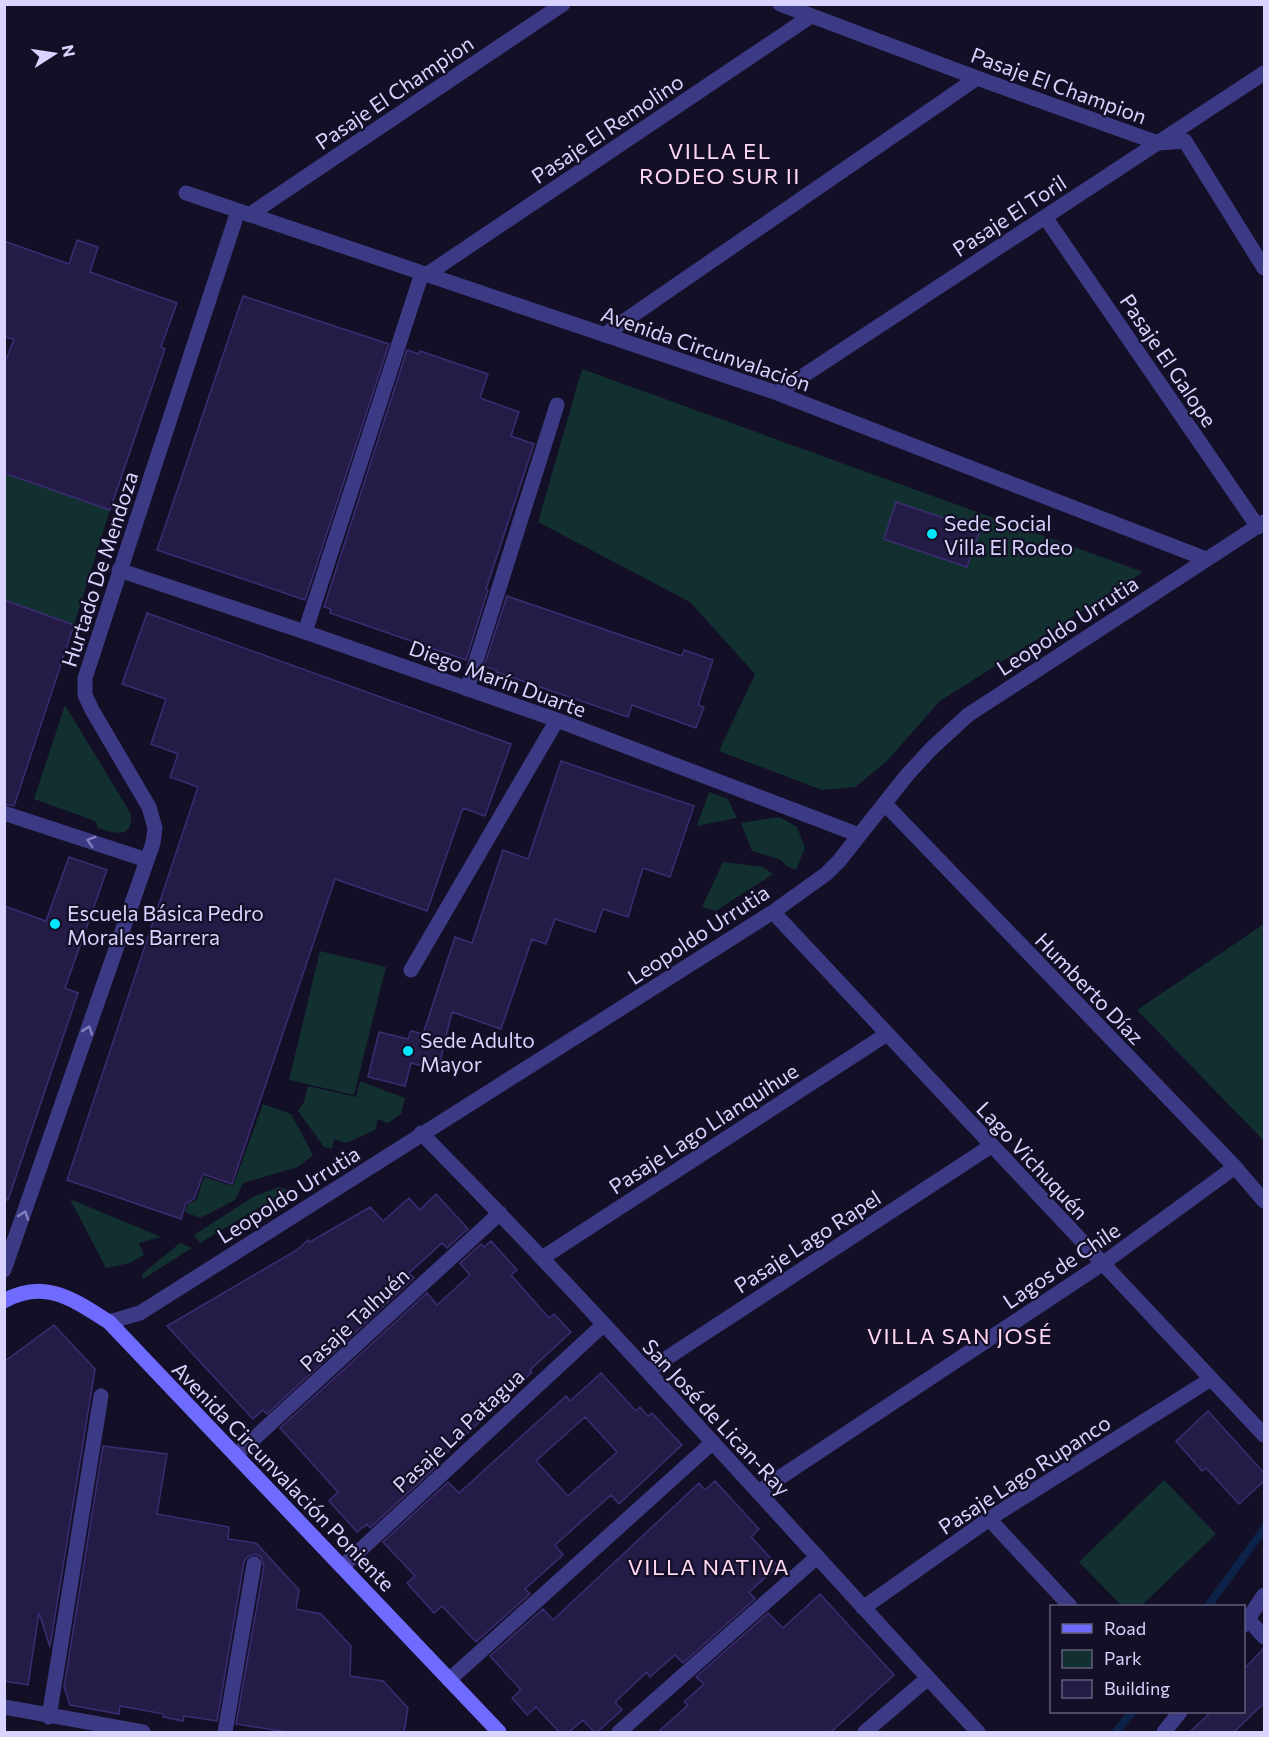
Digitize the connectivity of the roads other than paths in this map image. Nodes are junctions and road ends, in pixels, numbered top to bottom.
1 (563, 4) edge
2 (780, 4) edge
3 (811, 16) junction
4 (1264, 73) edge
5 (977, 78) junction
6 (1158, 143) junction
7 (186, 193) dead end
8 (243, 213) junction
9 (1045, 217) junction
10 (1264, 268) edge
11 (424, 274) junction
12 (604, 335) junction
13 (777, 393) junction
14 (557, 405) dead end
15 (1261, 524) edge
16 (1206, 559) junction
17 (119, 570) junction
18 (305, 632) junction
19 (467, 689) junction
20 (557, 720) junction
21 (885, 804) junction
22 (4, 813) edge
23 (859, 835) junction
24 (147, 860) junction
25 (773, 912) junction
26 (411, 970) dead end
27 (887, 1034) junction
28 (422, 1133) junction
29 (991, 1146) junction
30 (1234, 1167) junction
31 (1264, 1202) edge
32 (500, 1213) junction
33 (542, 1258) junction
34 (1102, 1264) junction
35 (4, 1270) edge
36 (10, 1298) edge
37 (109, 1322) junction
38 (604, 1324) junction
39 (647, 1371) junction
40 (1212, 1379) junction
41 (101, 1396) dead end
42 (1264, 1435) edge
43 (713, 1442) junction
44 (236, 1455) junction
45 (759, 1492) junction
46 (989, 1519) junction
47 (817, 1557) junction
48 (254, 1564) dead end
49 (342, 1567) junction
50 (1264, 1595) edge
51 (1069, 1605) edge
52 (863, 1608) junction
53 (1246, 1622) edge
54 (1264, 1637) edge
55 (928, 1678) junction
56 (449, 1680) junction
57 (4, 1707) edge
58 (1179, 1713) edge
59 (49, 1717) junction
60 (143, 1732) edge
61 (225, 1732) edge
62 (499, 1732) edge
63 (619, 1732) edge
64 (865, 1732) edge
65 (978, 1732) edge
66 (1164, 1732) edge

1 - 8 street, Pasaje El Champion
2 - 3 street, Pasaje El Champion
3 - 5 street, Pasaje El Champion
3 - 11 street, Pasaje El Remolino
4 - 6 street, Pasaje El Toril
5 - 6 street, Pasaje El Champion
5 - 12 street
6 - 9 street, Pasaje El Toril
6 - 10 street, Pasaje El Champion
7 - 8 street, Avenida Circunvalación
8 - 11 street, Avenida Circunvalación
8 - 17 street, Hurtado De Mendoza
9 - 13 street, Pasaje El Toril
9 - 15 street, Pasaje El Galope
11 - 12 street, Avenida Circunvalación
11 - 18 street
12 - 13 street, Avenida Circunvalación
13 - 16 street, Avenida Circunvalación
14 - 19 street
15 - 16 street, Leopoldo Urrutia
16 - 21 street, Leopoldo Urrutia
17 - 18 street, Diego Marín Duarte
17 - 24 street, Hurtado De Mendoza
18 - 19 street, Diego Marín Duarte
19 - 20 street, Diego Marín Duarte
20 - 23 street, Diego Marín Duarte
20 - 26 street
21 - 23 street, Leopoldo Urrutia
21 - 30 street, Humberto Díaz
24 -> 22 street
23 - 25 street, Leopoldo Urrutia
35 -> 24 street, Hurtado De Mendoza
25 - 27 street, Lago Vichuquén
25 - 28 street, Leopoldo Urrutia
27 - 29 street, Lago Vichuquén
27 - 33 street, Pasaje Lago Llanquihue
28 - 32 street, San José de Lican-Ray
28 - 37 street, Leopoldo Urrutia
29 - 34 street, Lago Vichuquén
29 - 39 street, Pasaje Lago Rapel
30 - 31 street, Humberto Díaz
30 - 34 street, Lagos de Chile
32 - 33 street, San José de Lican-Ray
32 - 44 street, Pasaje Talhuén
33 - 38 street, San José de Lican-Ray
34 - 40 street, Lago Vichuquén
34 - 45 street, Lagos de Chile
36 - 37 street, Avenida Circunvalación Poniente
37 - 44 street, Avenida Circunvalación Poniente
38 - 39 street, San José de Lican-Ray
38 - 49 street, Pasaje La Patagua
39 - 43 street, San José de Lican-Ray
40 - 42 street, Lago Vichuquén
40 - 46 street, Pasaje Lago Rupanco
41 - 59 street
43 - 45 street, San José de Lican-Ray
43 - 56 street
44 - 49 street, Avenida Circunvalación Poniente
45 - 47 street, San José de Lican-Ray
46 - 51 street
46 - 52 street, Pasaje Lago Rupanco
47 - 52 street, San José de Lican-Ray
47 - 63 street
48 - 61 street
49 - 56 street, Avenida Circunvalación Poniente
50 - 53 street
52 - 55 street, San José de Lican-Ray
53 - 54 street
55 - 64 street
55 - 65 street, San José de Lican-Ray
56 - 62 street, Avenida Circunvalación Poniente
57 - 59 street
58 - 66 street
59 - 60 street

